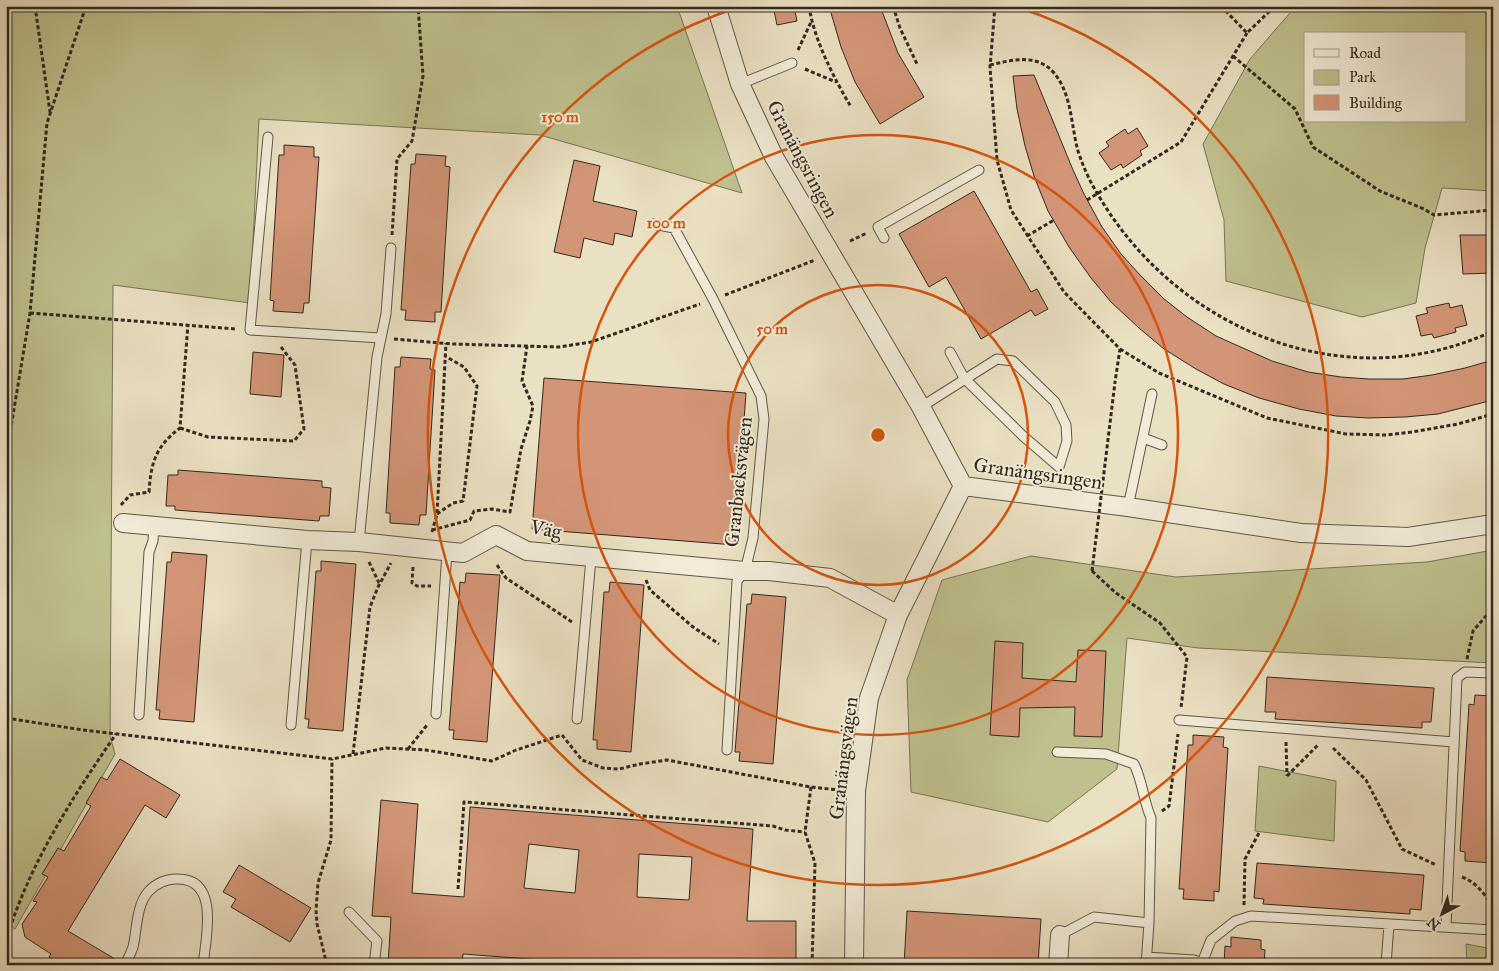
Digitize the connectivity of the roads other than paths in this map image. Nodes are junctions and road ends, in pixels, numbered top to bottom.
1 (716, 6) edge
2 (792, 63) road end
3 (740, 84) junction
4 (268, 137) dead end
5 (979, 170) dead end
6 (653, 224) dead end
7 (884, 238) dead end
8 (391, 248) road end
9 (381, 338) junction
10 (950, 352) dead end
11 (964, 378) junction
12 (1152, 394) dead end
13 (921, 407) junction
14 (1143, 438) junction
15 (1162, 445) dead end
16 (963, 486) junction
17 (1128, 507) junction
18 (123, 523) road end
19 (1493, 524) edge
20 (154, 526) junction
21 (307, 540) junction
22 (359, 542) junction
23 (439, 551) junction
24 (591, 558) junction
25 (745, 571) junction
26 (898, 615) junction
27 (1493, 673) edge
28 (139, 714) dead end
29 (436, 714) road end
30 (577, 719) dead end
31 (1180, 720) road end
32 (292, 725) dead end
33 (1454, 742) junction
34 (727, 750) dead end
35 (1057, 752) dead end
36 (349, 912) dead end
37 (1149, 923) junction
38 (1389, 924) junction
39 (1446, 927) junction
40 (1493, 930) edge
41 (1060, 935) joint
42 (1146, 961) edge
43 (1203, 964) edge
44 (125, 965) edge
45 (203, 965) edge
46 (374, 965) edge
47 (854, 965) edge
48 (1058, 965) edge
49 (1386, 965) edge

1 - 3 street, Granängsringen
2 - 3 lane
3 - 13 street, Granängsringen
4 - 9 lane
5 - 7 lane
6 - 25 lane, Granbacksvägen
8 - 9 lane
9 - 22 lane
10 - 11 lane
11 - 11 lane
11 - 13 lane
12 - 14 lane
13 - 16 street, Granängsringen
14 - 15 lane
14 - 17 lane
16 - 17 street, Granängsringen
16 - 26 street, Granängsvägen
17 - 19 street, Granängsringen
18 - 20 street, Väg
20 - 21 street, Väg
20 - 28 lane
21 - 22 street, Väg
21 - 32 lane
22 - 23 street, Väg
23 - 24 street, Väg
23 - 29 lane
24 - 25 street, Väg
24 - 30 lane
25 - 26 street, Väg
25 - 34 lane, Granbacksvägen
26 - 47 street, Granängsvägen
27 - 33 lane
31 - 33 lane
33 - 39 lane
35 - 37 lane
36 - 46 lane
37 - 41 lane
37 - 42 lane
38 - 39 lane
38 - 43 lane
38 - 49 lane
39 - 40 lane
41 - 48 street
42 - 43 lane
44 - 45 lane

